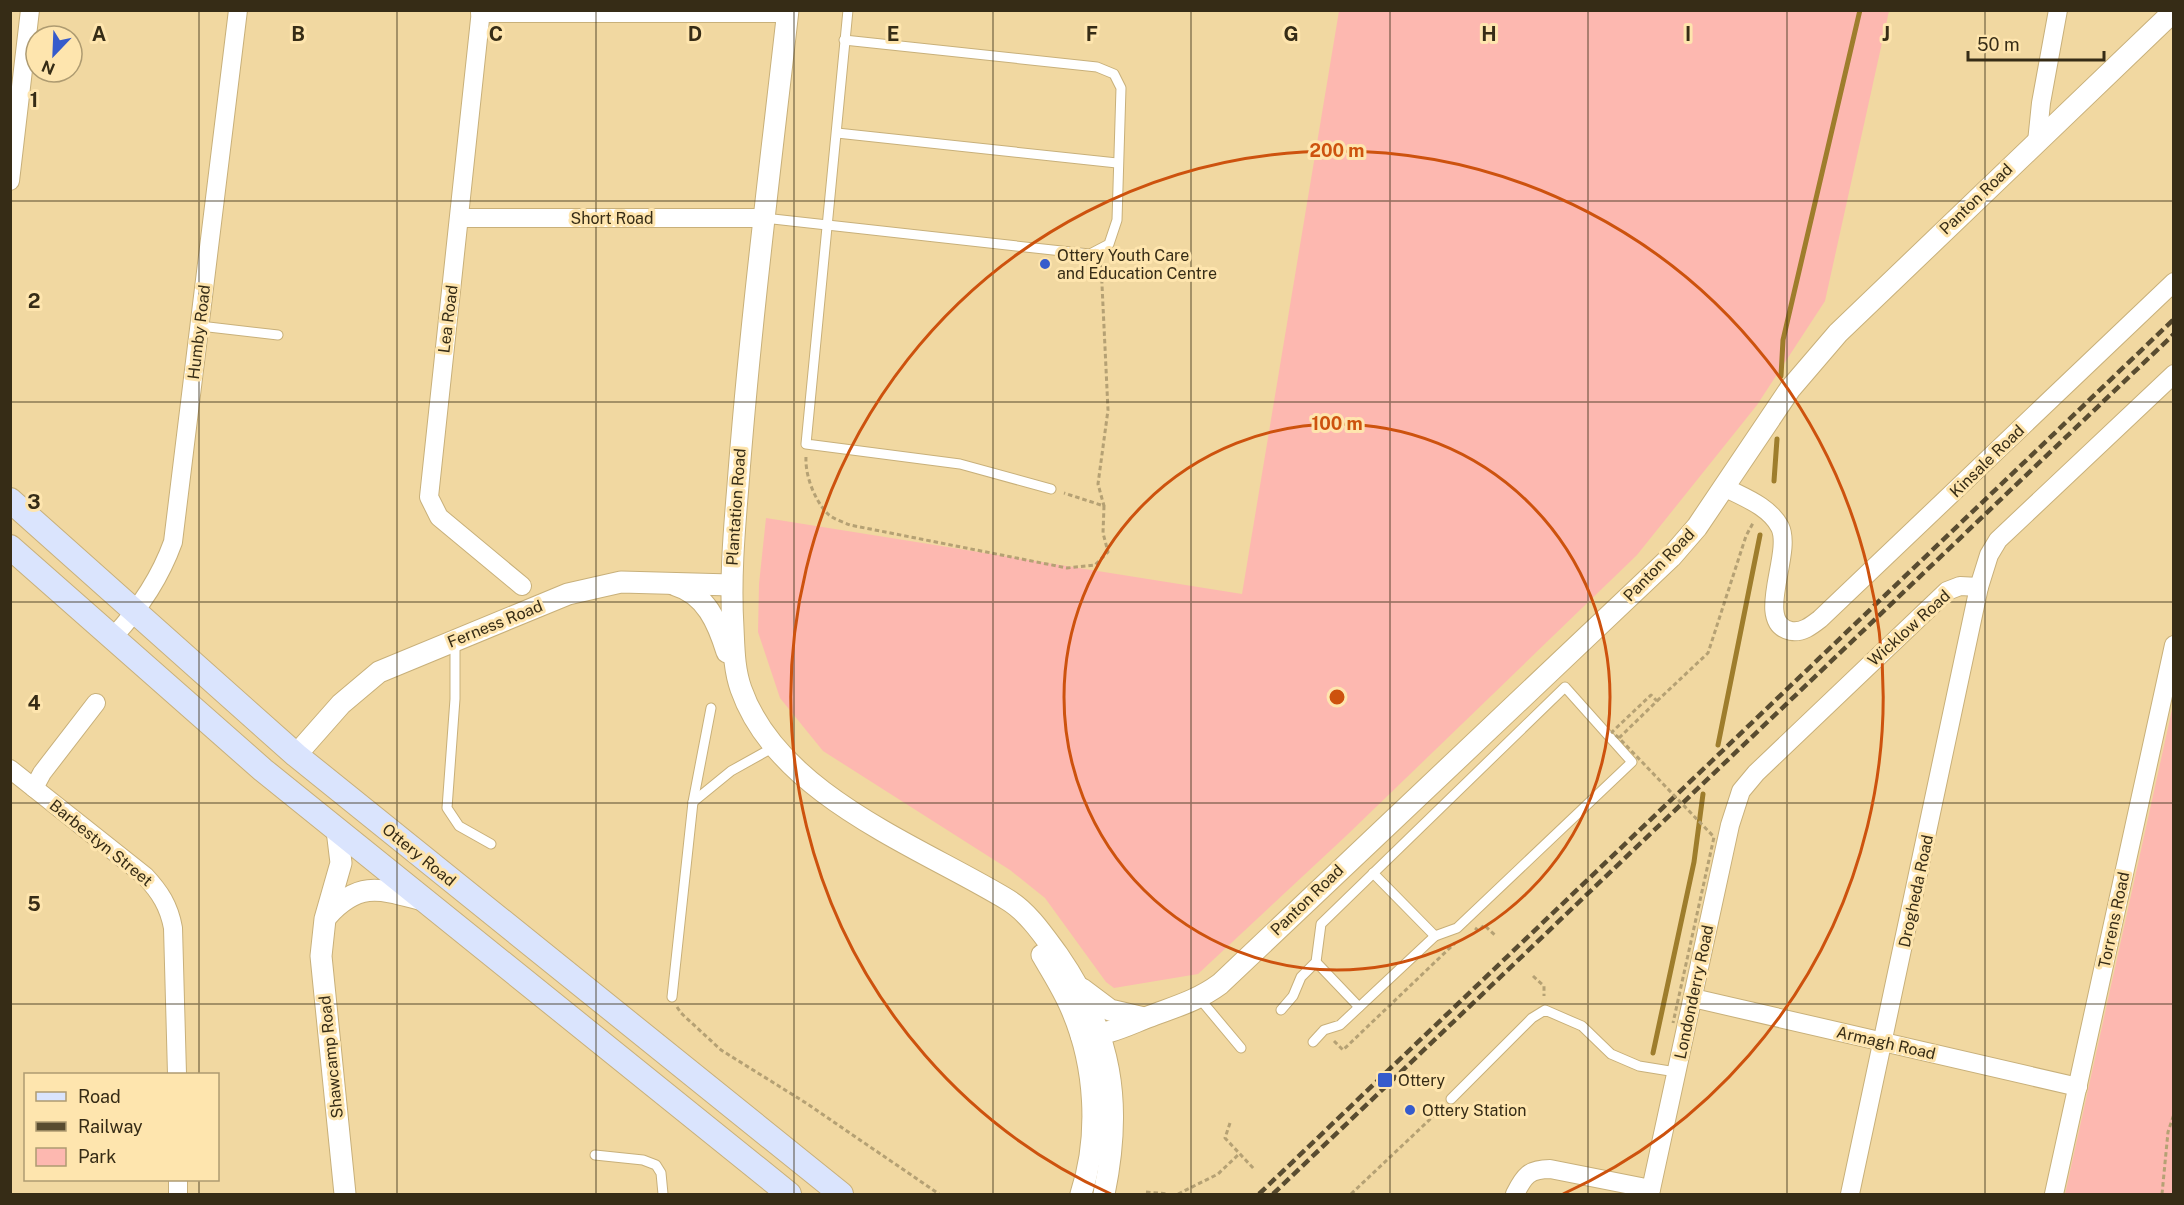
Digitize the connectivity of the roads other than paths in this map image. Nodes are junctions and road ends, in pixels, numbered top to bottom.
1 (30, 10) edge
2 (238, 10) edge
3 (848, 10) edge
4 (2058, 10) edge
5 (2174, 11) edge
6 (481, 12) edge
7 (788, 12) edge
8 (844, 40) junction
9 (837, 133) junction
10 (2037, 142) junction
11 (1117, 163) junction
12 (10, 181) edge
13 (460, 218) junction
14 (764, 218) junction
15 (826, 224) junction
16 (2174, 282) edge
17 (200, 326) junction
18 (278, 335) dead end
19 (2174, 374) edge
20 (1725, 487) junction
21 (1050, 489) road end
22 (10, 500) edge
23 (10, 547) edge
24 (666, 582) junction
25 (730, 585) junction
26 (522, 586) dead end
27 (1979, 587) junction
28 (136, 612) junction
29 (114, 636) junction
30 (455, 640) junction
31 (2174, 645) edge
32 (735, 671) junction
33 (96, 703) dead end
34 (711, 708) dead end
35 (774, 747) junction
36 (296, 755) junction
37 (10, 769) edge
38 (34, 788) junction
39 (1741, 791) joint
40 (693, 802) junction
41 (337, 830) junction
42 (491, 844) dead end
43 (1373, 873) junction
44 (979, 886) junction
45 (425, 901) junction
46 (325, 919) junction
47 (1435, 936) junction
48 (1316, 962) junction
49 (1074, 979) junction
50 (672, 997) road end
51 (1693, 998) junction
52 (1200, 999) junction
53 (1359, 1007) junction
54 (1281, 1010) dead end
55 (1145, 1018) junction
56 (1090, 1036) junction
57 (1313, 1042) dead end
58 (1884, 1043) junction
59 (1241, 1048) dead end
60 (1676, 1072) junction
61 (177, 1073) edge
62 (2078, 1087) junction
63 (1452, 1099) road end
64 (595, 1155) dead end
65 (1650, 1192) edge
66 (345, 1194) edge
67 (663, 1194) edge
68 (789, 1194) edge
69 (841, 1194) edge
70 (1081, 1194) edge
71 (1104, 1194) edge
72 (1515, 1194) edge
73 (1850, 1194) edge
74 (2054, 1194) edge

1 - 12 street
2 - 17 street, Humby Road
3 - 8 lane
4 - 10 street
5 - 10 street, Panton Road
6 - 7 street
6 - 13 street, Lea Road
7 - 14 street, Plantation Road
8 - 9 lane
8 - 11 lane
9 - 11 lane
9 - 15 lane
10 - 20 street, Panton Road
11 - 15 lane
13 - 14 street, Short Road
13 - 26 street, Lea Road
14 - 15 lane
14 - 25 street, Plantation Road
15 - 21 lane
16 - 20 street, Kinsale Road
17 - 18 lane
17 - 28 street, Humby Road
19 - 27 street
20 - 52 street, Panton Road
22 - 28 main road, Ottery Road
23 - 29 main road, Ottery Road
24 - 25 street, Ferness Road
24 - 30 street, Ferness Road
24 - 32 street
25 - 32 street, Plantation Road
27 - 39 street, Wicklow Road
27 - 58 street, Drogheda Road
28 - 29 street, Humby Road
28 - 36 main road, Ottery Road
29 - 41 main road, Ottery Road
30 - 36 street, Ferness Road
30 - 42 lane
31 - 62 street, Torrens Road
32 - 35 street, Plantation Road
33 - 38 street
34 - 40 lane
35 - 40 lane
35 - 44 street, Plantation Road
36 - 69 main road, Ottery Road
37 - 38 street, Barbestyn Street
38 - 61 street, Barbestyn Street
39 - 51 street, Londonderry Road
40 - 50 lane
41 - 45 main road, Ottery Road
41 - 46 street, Shawcamp Road
43 - 47 lane
43 - 47 lane
43 - 48 lane
44 - 49 street, Plantation Road
44 - 56 street, Plantation Road
45 - 46 street
45 - 68 main road, Ottery Road
46 - 66 street, Shawcamp Road
47 - 53 lane
48 - 53 lane
48 - 54 lane
49 - 55 street
49 - 56 street, Plantation Road
51 - 58 street, Armagh Road
51 - 60 street, Londonderry Road
52 - 55 street, Panton Road
52 - 59 lane
53 - 57 lane
55 - 56 street, Panton Road
56 - 70 street, Plantation Road
56 - 71 street, Plantation Road
58 - 62 street, Armagh Road
58 - 73 street, Drogheda Road
60 - 63 lane
60 - 65 street, Londonderry Road
62 - 74 street, Torrens Road
64 - 67 lane
65 - 72 street

